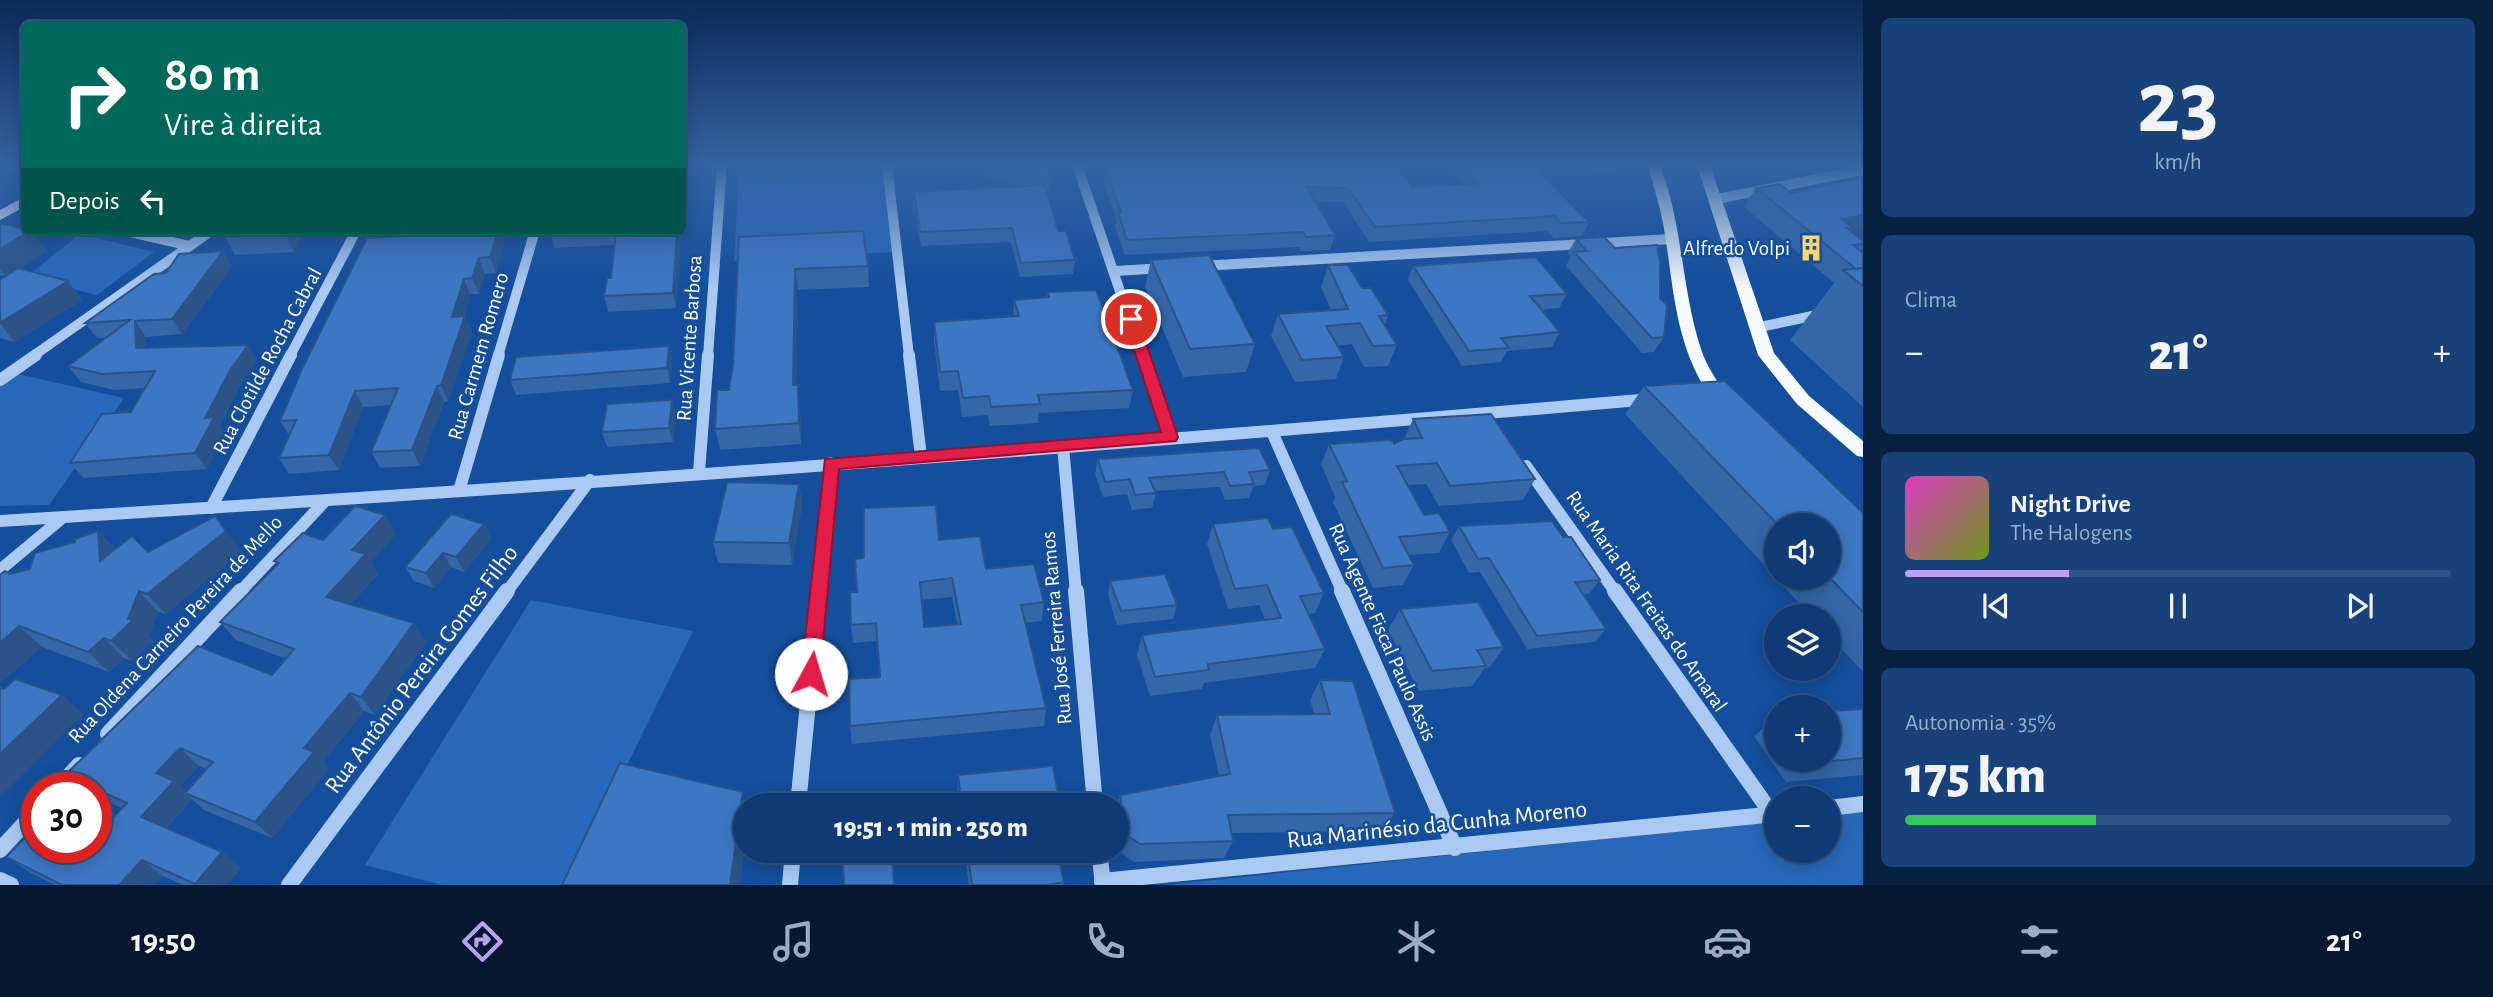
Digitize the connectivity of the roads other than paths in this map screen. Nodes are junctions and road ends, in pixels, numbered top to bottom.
1 (19, 206) edge
2 (719, 206) edge
3 (892, 206) edge
4 (1092, 206) edge
5 (1666, 206) edge
6 (1719, 206) edge
7 (0, 216) edge
8 (142, 235) edge
9 (205, 235) edge
10 (354, 235) edge
11 (534, 235) edge
12 (1672, 239) junction
13 (190, 246) junction
14 (1185, 267) edge
15 (1171, 268) edge
16 (1115, 271) junction
17 (1829, 312) dead end
18 (1755, 328) junction
19 (0, 380) edge
20 (1662, 398) edge
21 (1732, 412) edge
22 (1272, 432) junction
23 (1170, 437) junction
24 (1063, 446) junction
25 (1863, 451) edge
26 (921, 457) junction
27 (1519, 457) edge
28 (831, 463) junction
29 (699, 472) junction
30 (590, 480) junction
31 (458, 491) junction
32 (325, 501) junction
33 (211, 508) junction
34 (61, 518) junction
35 (0, 521) edge
36 (0, 570) edge
37 (73, 772) edge
38 (799, 793) edge
39 (1094, 793) edge
40 (1764, 800) edge
41 (1863, 804) edge
42 (1841, 807) edge
43 (1764, 815) edge
44 (21, 827) edge
45 (1455, 848) junction
46 (0, 850) edge
47 (792, 863) edge
48 (1100, 863) edge
49 (0, 880) edge
50 (1102, 883) edge
51 (10, 885) edge
52 (289, 885) edge
53 (790, 885) edge

1 - 7 main road
2 - 29 street, Rua Vicente Barbosa
3 - 26 street
4 - 16 street
5 - 12 main road
6 - 18 main road
8 - 13 street
9 - 13 street
10 - 33 street, Rua Clotilde Rocha Cabral
11 - 31 street, Rua Carmem Romero
12 - 14 street
12 - 21 main road
13 - 19 street
15 - 16 street
16 - 23 street
17 - 18 street
18 - 25 main road
20 - 22 street
22 - 23 street
22 - 45 street, Rua Agente Fiscal Paulo Assis
23 - 24 street
24 - 26 street
24 - 39 street, Rua José Ferreira Ramos
26 - 28 street
27 - 40 street, Rua Maria Rita Freitas do Amaral
28 - 29 street
28 - 38 street
29 - 30 street
30 - 31 street
30 - 52 street, Rua Antônio Pereira Gomes Filho
31 - 32 street
32 - 33 street
32 - 37 street, Rua Oldena Carneiro Pereira de Mello
33 - 34 street
34 - 35 street
34 - 36 street
41 - 42 street
43 - 45 street, Rua Marinésio da Cunha Moreno
44 - 46 street
45 - 50 street, Rua Marinésio da Cunha Moreno
47 - 53 street
48 - 50 street
49 - 51 street

